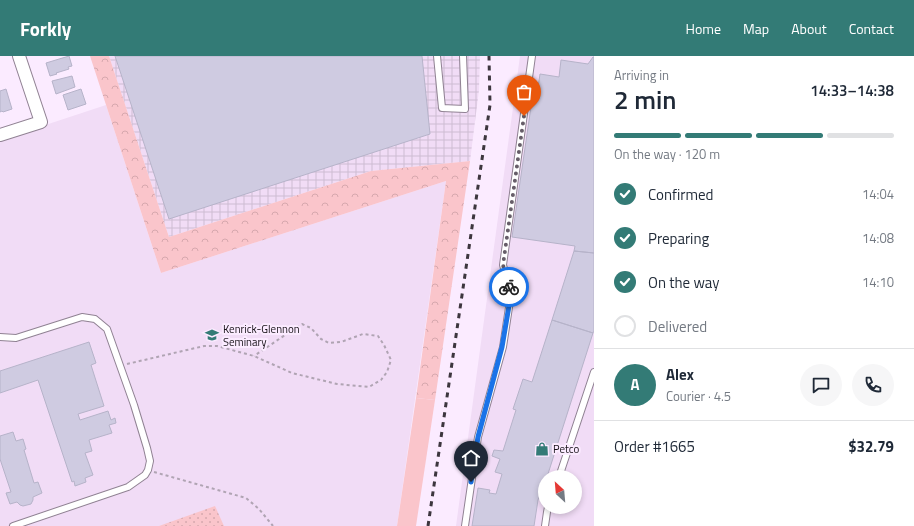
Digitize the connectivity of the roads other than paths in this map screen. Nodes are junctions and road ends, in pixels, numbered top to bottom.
1 (18, 56) edge
2 (436, 56) edge
3 (462, 56) edge
4 (532, 56) edge
5 (0, 135) edge
6 (0, 337) edge
7 (594, 372) edge
8 (560, 470) edge
9 (547, 514) edge
10 (13, 526) edge
11 (465, 526) edge
12 (545, 526) edge

1 - 5 street
2 - 3 lane
4 - 11 lane
6 - 10 lane
7 - 8 lane
9 - 12 lane

